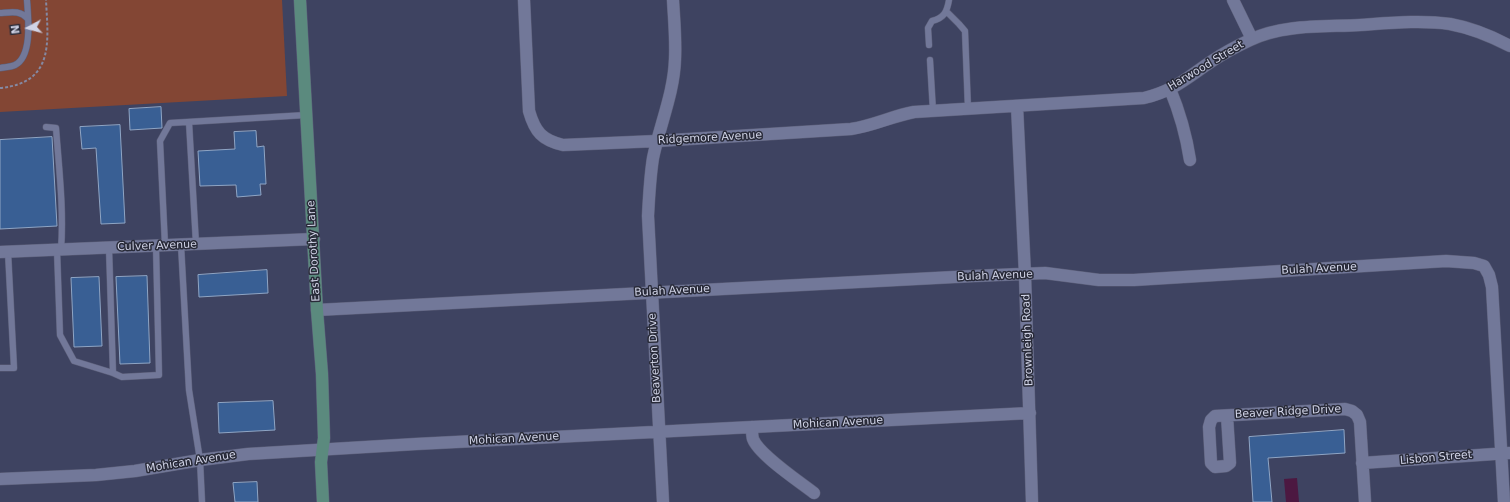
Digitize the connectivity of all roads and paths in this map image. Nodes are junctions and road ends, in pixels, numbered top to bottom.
1 (27, 0) edge
2 (46, 0) edge
3 (300, 0) edge
4 (524, 0) edge
5 (673, 0) edge
6 (949, 0) edge
7 (1233, 0) edge
8 (947, 12) junction
9 (0, 13) edge
10 (28, 19) junction
11 (1252, 39) junction
12 (928, 45) dead end
13 (1510, 46) edge
14 (930, 60) dead end
15 (0, 68) edge
16 (0, 88) edge
17 (1170, 89) junction
18 (1017, 106) junction
19 (968, 109) junction
20 (933, 111) junction
21 (306, 115) junction
22 (189, 122) junction
23 (46, 127) dead end
24 (657, 141) junction
25 (1190, 160) dead end
26 (314, 239) junction
27 (181, 244) junction
28 (196, 244) junction
29 (160, 245) junction
30 (109, 248) junction
31 (59, 250) junction
32 (4, 252) edge
33 (1026, 275) junction
34 (652, 292) junction
35 (317, 310) junction
36 (0, 368) edge
37 (113, 373) junction
38 (1030, 413) junction
39 (1227, 416) dead end
40 (752, 427) junction
41 (659, 432) junction
42 (322, 450) junction
43 (1506, 453) edge
44 (200, 460) junction
45 (1362, 463) junction
46 (0, 480) edge
47 (814, 493) dead end
48 (202, 502) edge
49 (323, 502) edge
50 (663, 502) edge
51 (1032, 502) edge
52 (1365, 502) edge
53 (1504, 502) edge

1 - 10 lane
2 - 16 path
3 - 21 main road, East Dorothy Lane
4 - 24 street, Ridgemore Avenue
5 - 24 street, Beaverton Drive
6 - 8 lane
7 - 11 street
8 - 12 lane
8 - 19 lane
9 - 10 lane
10 - 15 lane
11 - 13 street, Harwood Street
11 - 17 street, Harwood Street
14 - 20 lane
17 - 18 street, Harwood Street
17 - 25 street
18 - 19 street, Ridgemore Avenue
18 - 33 street, Brownleigh Road
19 - 20 street, Ridgemore Avenue
20 - 24 street, Ridgemore Avenue
21 - 22 lane
21 - 26 main road, East Dorothy Lane
22 - 28 lane
22 - 29 lane
23 - 31 lane
24 - 34 street, Beaverton Drive
26 - 28 street, Culver Avenue
26 - 35 main road, East Dorothy Lane
27 - 28 street, Culver Avenue
27 - 29 street, Culver Avenue
27 - 44 lane
29 - 30 street, Culver Avenue
29 - 37 lane
30 - 31 street, Culver Avenue
30 - 37 lane
31 - 32 street, Culver Avenue
31 - 37 lane
32 - 36 lane
33 - 34 street, Bulah Avenue
33 - 38 street, Brownleigh Road
33 - 43 street, Bulah Avenue
34 - 35 street, Bulah Avenue
34 - 41 street, Beaverton Drive
35 - 42 main road, East Dorothy Lane
38 - 40 street, Mohican Avenue
38 - 51 street, Brownleigh Road
39 - 45 street, Beaver Ridge Drive
40 - 41 street, Mohican Avenue
40 - 47 street
41 - 42 street, Mohican Avenue
41 - 50 street, Beaverton Drive
42 - 44 street, Mohican Avenue
42 - 49 main road, East Dorothy Lane
43 - 45 street, Lisbon Street
43 - 53 street, Bulah Avenue
44 - 46 street, Mohican Avenue
44 - 48 lane
45 - 52 street, Beaver Ridge Drive

